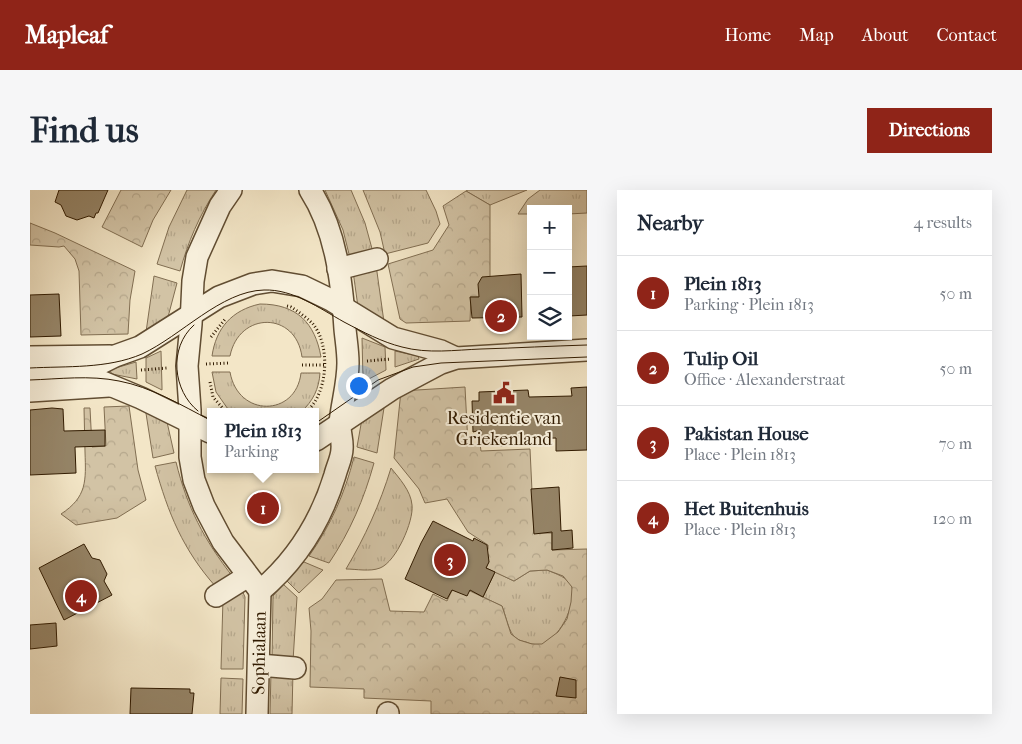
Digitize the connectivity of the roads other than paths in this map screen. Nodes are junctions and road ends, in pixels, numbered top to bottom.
1 (231, 190) edge
2 (310, 190) edge
3 (378, 259) dead end
4 (338, 269) junction
5 (344, 308) junction
6 (192, 315) junction
7 (587, 338) edge
8 (578, 351) edge
9 (115, 356) junction
10 (30, 357) edge
11 (456, 358) junction
12 (587, 363) edge
13 (81, 373) junction
14 (30, 375) edge
15 (115, 386) junction
16 (30, 391) edge
17 (190, 423) junction
18 (339, 425) junction
19 (207, 431) edge
20 (319, 438) edge
21 (254, 584) junction
22 (216, 596) dead end
23 (259, 665) junction
24 (295, 668) dead end
25 (257, 714) edge

1 - 6 street
2 - 4 street
3 - 4 street
4 - 5 street
5 - 6 street
5 - 11 street
5 - 18 street
6 - 9 street
6 - 17 street
7 - 8 street
8 - 11 street
8 - 12 street
9 - 10 street
9 - 13 street
11 - 18 street
13 - 14 street
13 - 15 street
15 - 16 street
15 - 17 street
17 - 19 street
17 - 21 street
18 - 20 street
18 - 21 street
21 - 22 street
21 - 23 street, Sophialaan
23 - 24 street
23 - 25 street, Sophialaan

